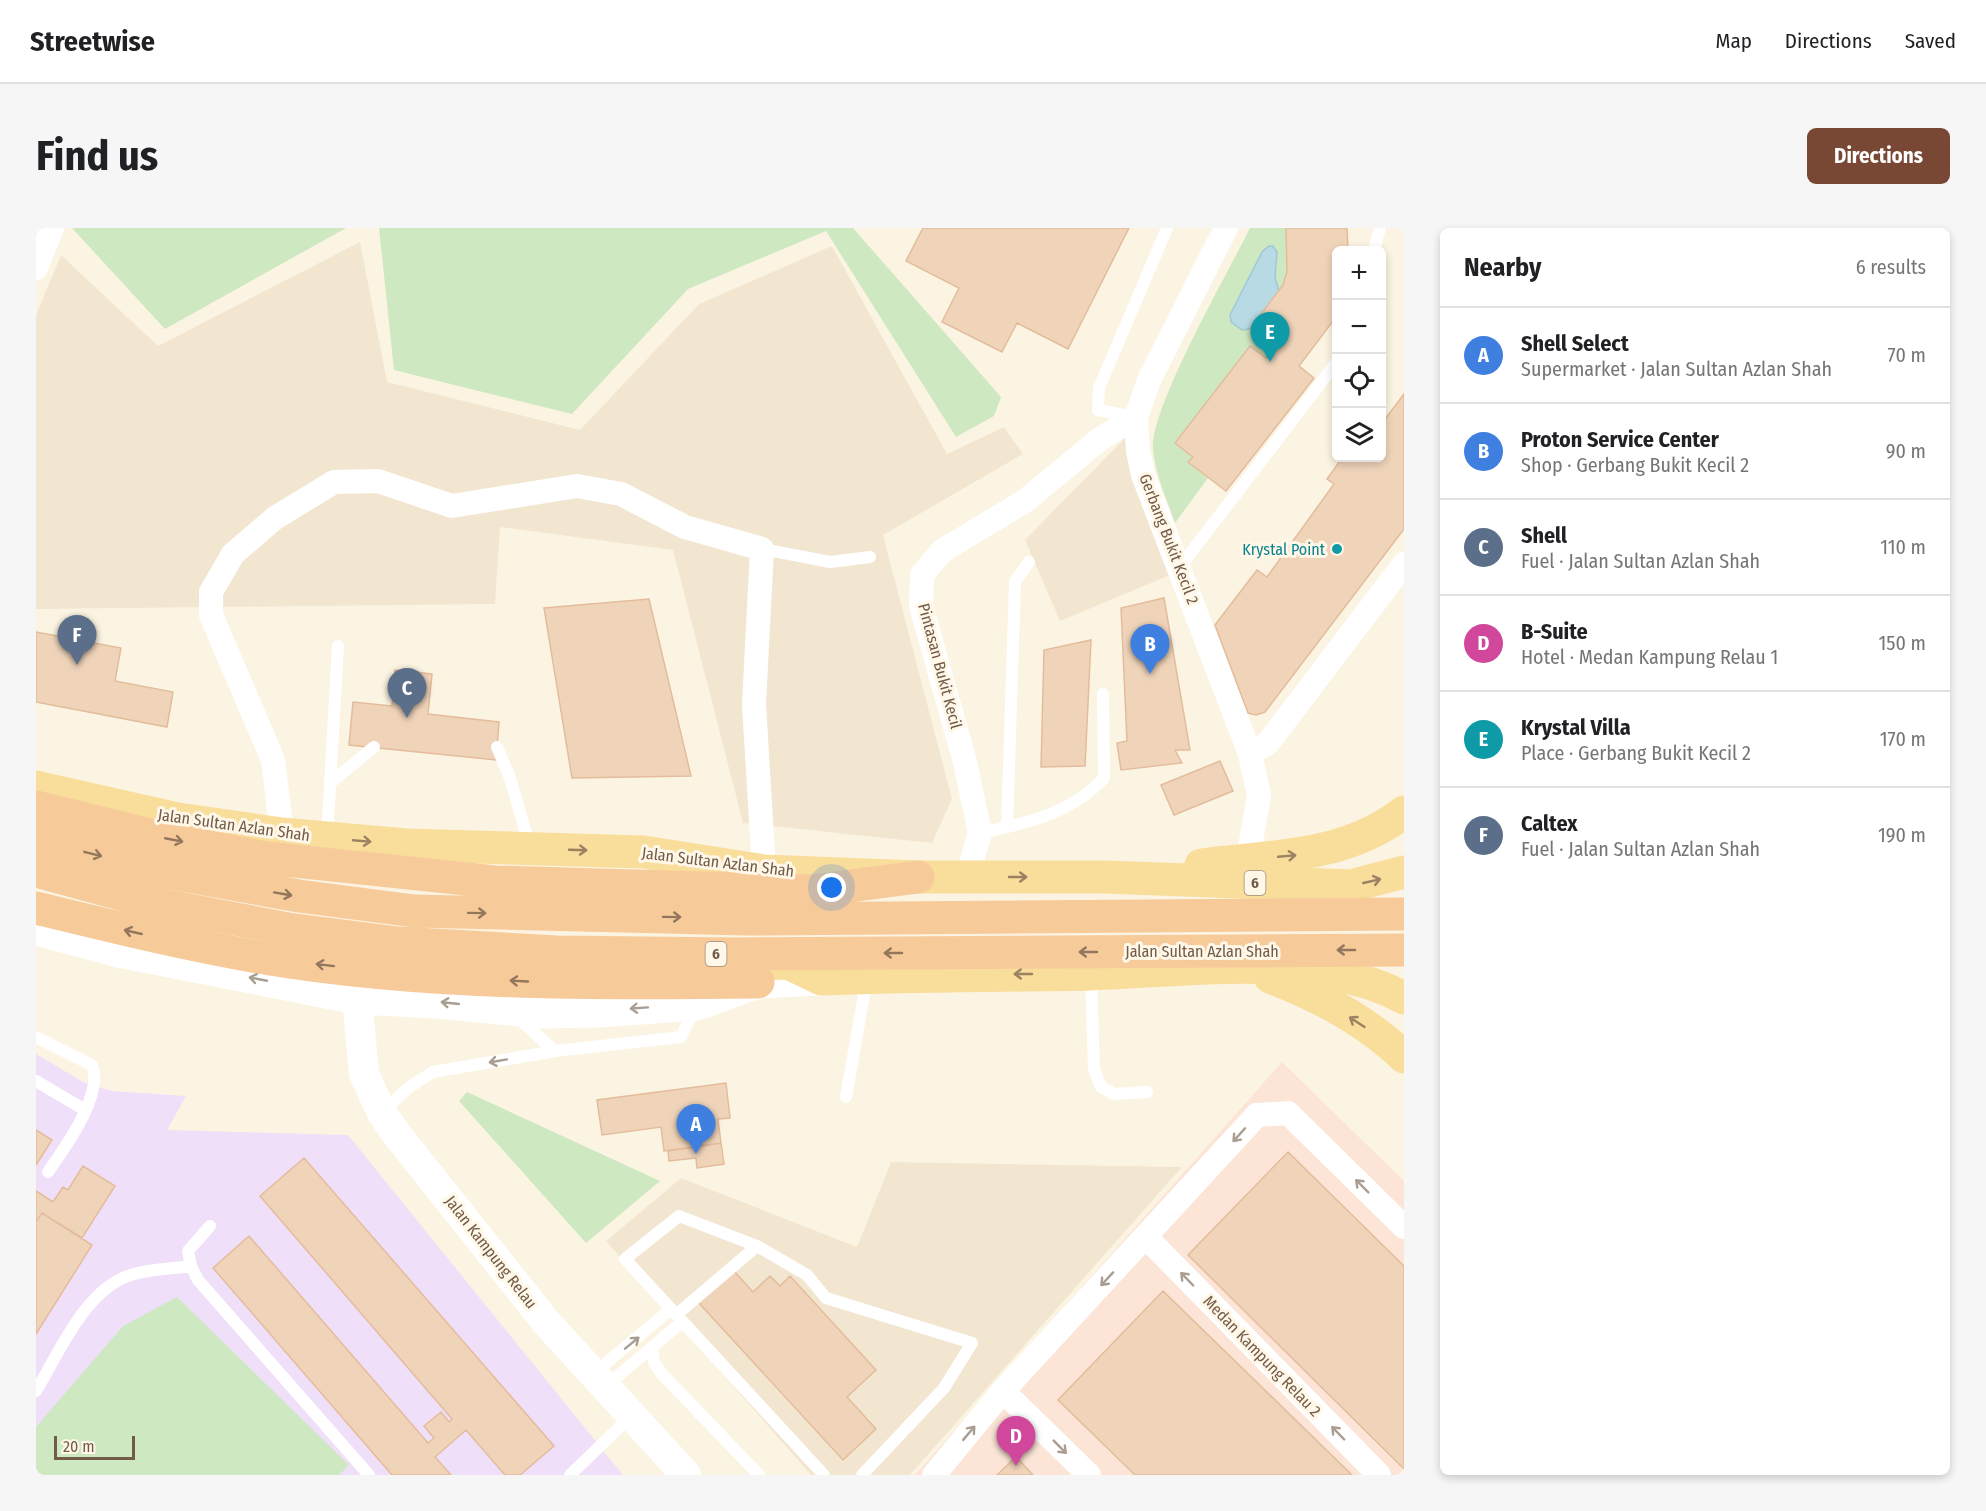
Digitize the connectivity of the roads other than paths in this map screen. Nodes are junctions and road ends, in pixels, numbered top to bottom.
1 (52, 228) edge
2 (1167, 228) edge
3 (1226, 228) edge
4 (1380, 228) edge
5 (1375, 246) edge
6 (36, 268) edge
7 (1332, 368) edge
8 (1136, 417) junction
9 (762, 549) junction
10 (870, 557) dead end
11 (1029, 562) dead end
12 (1404, 564) edge
13 (1180, 567) junction
14 (338, 646) dead end
15 (1103, 694) dead end
16 (374, 747) dead end
17 (497, 747) dead end
18 (1250, 754) junction
19 (330, 783) junction
20 (36, 787) edge
21 (36, 807) edge
22 (1404, 812) edge
23 (1007, 827) junction
24 (980, 833) junction
25 (282, 834) junction
26 (327, 838) junction
27 (36, 839) edge
28 (530, 848) junction
29 (1248, 859) junction
30 (36, 871) edge
31 (764, 871) junction
32 (1404, 872) edge
33 (918, 877) junction
34 (967, 877) junction
35 (1104, 878) junction
36 (36, 879) edge
37 (36, 908) edge
38 (1404, 914) edge
39 (36, 929) edge
40 (1404, 950) edge
41 (1249, 969) junction
42 (1091, 974) junction
43 (867, 977) junction
44 (821, 979) junction
45 (758, 982) junction
46 (357, 998) junction
47 (1404, 998) edge
48 (697, 1004) junction
49 (508, 1010) junction
50 (36, 1037) edge
51 (555, 1051) junction
52 (1404, 1057) edge
53 (36, 1081) edge
54 (1147, 1092) dead end
55 (846, 1097) dead end
56 (85, 1110) junction
57 (382, 1113) junction
58 (48, 1172) dead end
59 (210, 1226) dead end
60 (1404, 1227) edge
61 (1146, 1237) junction
62 (757, 1246) junction
63 (190, 1266) junction
64 (676, 1316) junction
65 (652, 1347) junction
66 (598, 1381) junction
67 (36, 1391) edge
68 (1003, 1391) junction
69 (631, 1416) junction
70 (369, 1475) edge
71 (570, 1475) edge
72 (686, 1475) edge
73 (759, 1475) edge
74 (824, 1475) edge
75 (862, 1475) edge
76 (934, 1475) edge
77 (1089, 1475) edge
78 (1379, 1475) edge

1 - 6 street
2 - 8 lane
3 - 8 street, Gerbang Bukit Kecil 2
4 - 5 lane
7 - 13 lane
8 - 13 street, Gerbang Bukit Kecil 2
8 - 24 street, Pintasan Bukit Kecil
9 - 10 lane
9 - 25 street
9 - 31 street
11 - 23 lane
12 - 18 street
13 - 18 street, Gerbang Bukit Kecil 2
14 - 19 lane
15 - 23 lane
16 - 19 lane
17 - 28 lane
18 - 29 street, Gerbang Bukit Kecil 2
19 - 26 lane
20 - 25 main road, Jalan Sultan Azlan Shah / 6
21 -> 33 highway
29 -> 22 main road
23 - 24 lane
24 - 34 street, Pintasan Bukit Kecil
25 - 26 main road, Jalan Sultan Azlan Shah / 6
26 -> 28 main road, Jalan Sultan Azlan Shah / 6
27 -> 38 highway, 6
28 -> 31 main road, Jalan Sultan Azlan Shah / 6
29 - 35 main road
40 -> 30 highway, Jalan Sultan Azlan Shah / 6
31 - 33 main road, Jalan Sultan Azlan Shah / 6
35 -> 32 main road, Jalan Sultan Azlan Shah / 6
33 - 34 main road, Jalan Sultan Azlan Shah / 6
34 -> 35 main road, Jalan Sultan Azlan Shah / 6
36 - 44 main road, Jalan Sultan Azlan Shah / 6
45 -> 37 highway
46 -> 39 main road, Jalan Sultan Azlan Shah / 6
41 - 42 main road, Jalan Sultan Azlan Shah / 6
41 - 47 main road, Jalan Sultan Azlan Shah / 6
52 -> 41 main road
42 -> 43 main road, Jalan Sultan Azlan Shah / 6
42 - 54 lane
43 - 44 main road, Jalan Sultan Azlan Shah / 6
43 - 55 lane
44 - 45 main road, Jalan Sultan Azlan Shah / 6
45 - 48 main road, Jalan Sultan Azlan Shah / 6
49 -> 46 main road, Jalan Sultan Azlan Shah / 6
46 - 57 street, Jalan Kampung Relau
48 -> 49 main road, Jalan Sultan Azlan Shah / 6
48 - 51 lane
49 - 51 lane
50 - 56 lane
51 -> 57 lane
53 - 56 lane
56 - 58 lane
57 - 66 street, Jalan Kampung Relau
59 - 63 lane
60 -> 61 street
61 -> 68 street
78 -> 61 street, Medan Kampung Relau 2
62 - 64 lane
62 - 64 lane
62 - 75 lane
63 - 67 lane
63 - 70 lane
64 - 65 lane
66 -> 64 lane
64 - 74 lane
65 - 66 lane
65 - 73 lane
66 - 69 street, Jalan Kampung Relau
76 -> 68 street
68 -> 77 street
69 - 71 lane
69 - 72 street, Jalan Kampung Relau

